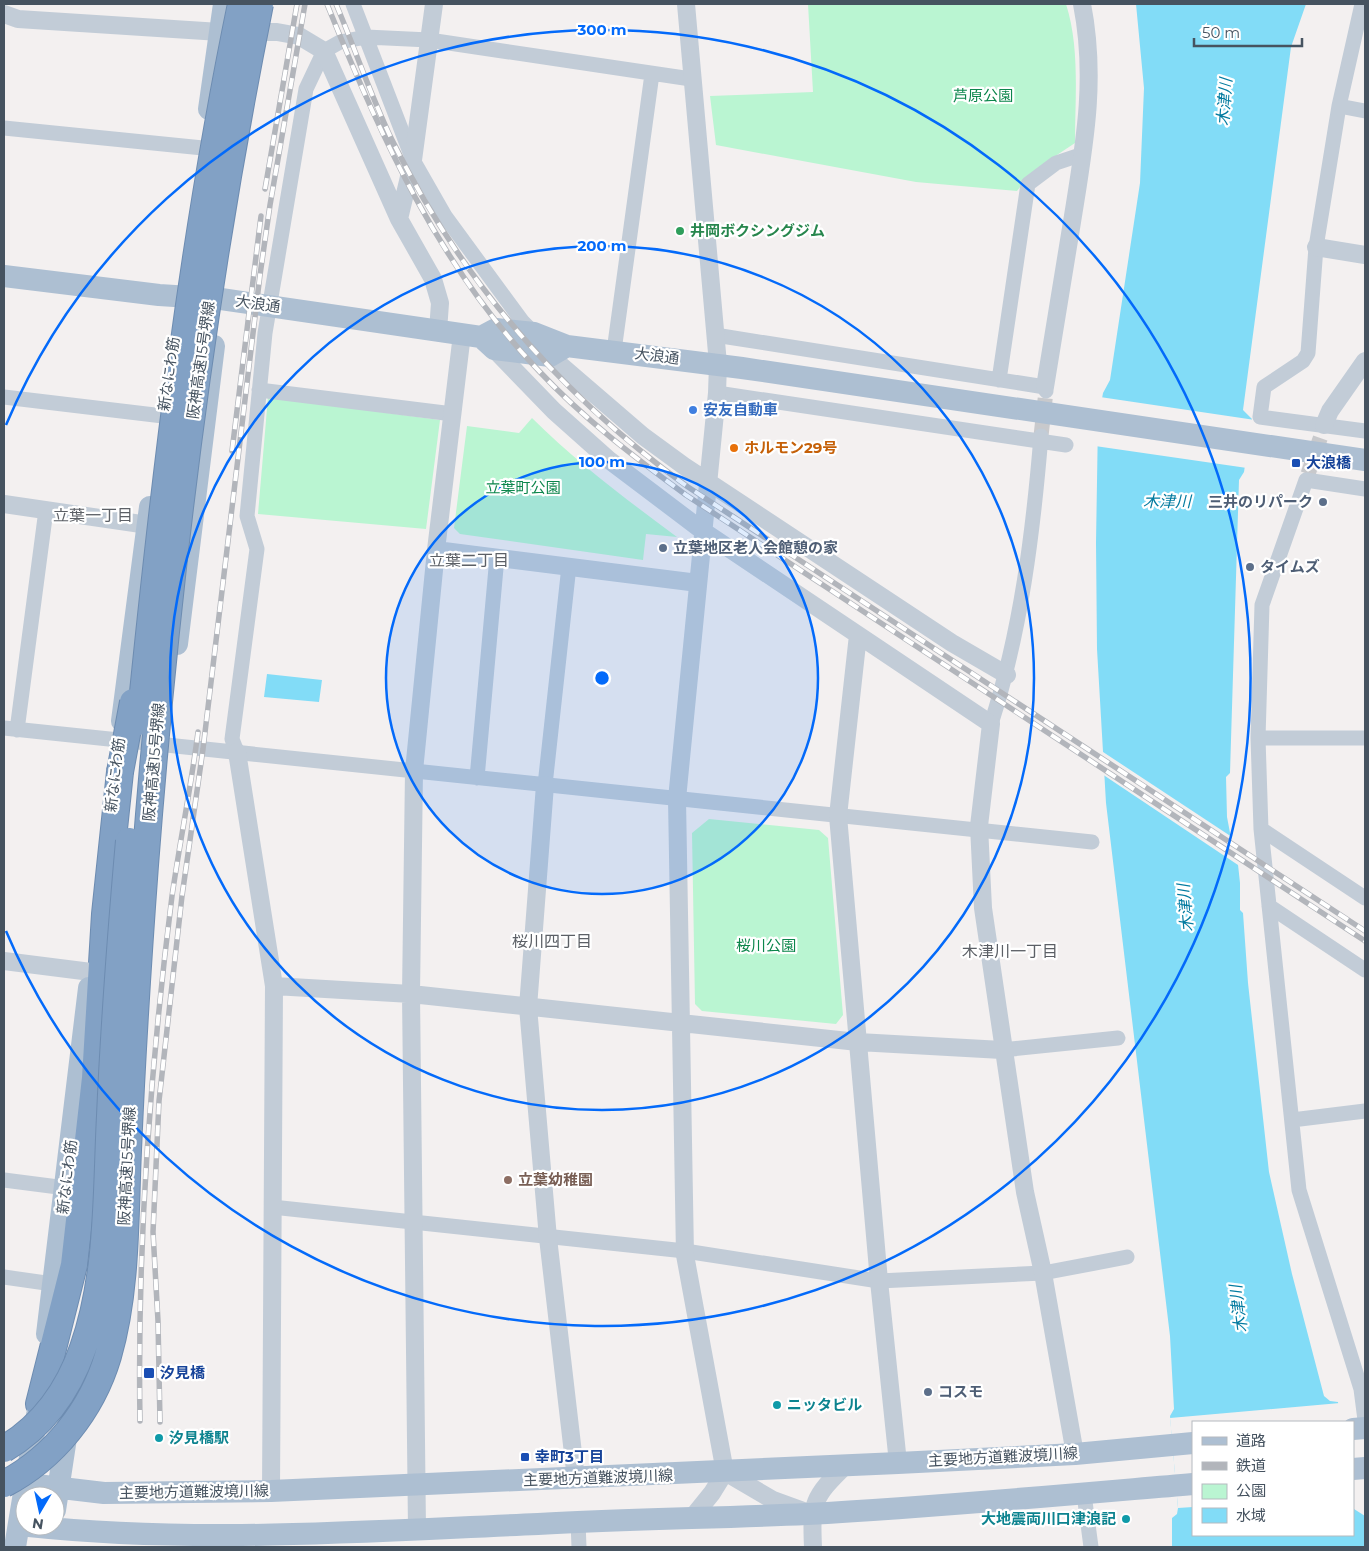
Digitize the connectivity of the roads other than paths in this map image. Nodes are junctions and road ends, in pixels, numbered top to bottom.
1 (224, 4) edge
2 (241, 4) edge
3 (262, 4) edge
4 (353, 4) edge
5 (434, 4) edge
6 (686, 4) edge
7 (1082, 4) edge
8 (1362, 4) edge
9 (4, 14) edge
10 (260, 31) junction
11 (220, 32) junction
12 (366, 37) junction
13 (429, 40) junction
14 (324, 51) junction
15 (652, 74) junction
16 (691, 79) junction
17 (1339, 106) junction
18 (1365, 111) edge
19 (4, 128) edge
20 (203, 148) junction
21 (1083, 154) junction
22 (413, 160) junction
23 (399, 219) junction
24 (1316, 247) junction
25 (1365, 255) edge
26 (4, 276) edge
27 (180, 297) junction
28 (221, 299) junction
29 (270, 306) junction
30 (438, 330) junction
31 (534, 333) junction
32 (715, 335) junction
33 (479, 340) junction
34 (559, 351) junction
35 (614, 351) junction
36 (1365, 362) edge
37 (718, 364) junction
38 (999, 380) junction
39 (1046, 389) joint
40 (259, 390) junction
41 (717, 393) junction
42 (4, 397) edge
43 (453, 414) junction
44 (163, 416) junction
45 (1323, 429) junction
46 (1365, 431) edge
47 (1041, 438) junction
48 (1066, 445) dead end
49 (1365, 460) edge
50 (708, 482) junction
51 (1365, 489) edge
52 (4, 504) edge
53 (46, 510) junction
54 (703, 531) junction
55 (153, 536) junction
56 (436, 550) junction
57 (497, 558) junction
58 (569, 566) junction
59 (698, 582) junction
60 (858, 635) junction
61 (1007, 675) junction
62 (991, 724) junction
63 (10, 729) edge
64 (1258, 738) junction
65 (1365, 738) edge
66 (119, 740) junction
67 (165, 745) junction
68 (237, 752) junction
69 (414, 771) junction
70 (477, 778) junction
71 (545, 785) junction
72 (677, 799) junction
73 (838, 816) junction
74 (1261, 828) junction
75 (979, 830) junction
76 (1092, 842) dead end
77 (1365, 898) edge
78 (1269, 906) junction
79 (4, 962) edge
80 (1365, 970) edge
81 (91, 972) junction
82 (274, 986) junction
83 (411, 994) junction
84 (528, 1007) junction
85 (681, 1023) junction
86 (1118, 1038) dead end
87 (858, 1042) junction
88 (1002, 1050) junction
89 (1365, 1111) edge
90 (1292, 1120) junction
91 (4, 1180) edge
92 (66, 1188) junction
93 (272, 1207) junction
94 (414, 1222) junction
95 (548, 1238) junction
96 (685, 1250) junction
97 (1127, 1257) dead end
98 (1043, 1273) junction
99 (4, 1277) edge
100 (879, 1281) junction
101 (53, 1284) junction
102 (39, 1404) junction
103 (1365, 1420) edge
104 (1182, 1444) edge
105 (4, 1449) edge
106 (1075, 1454) junction
107 (898, 1463) junction
108 (845, 1466) junction
109 (725, 1472) junction
110 (576, 1479) junction
111 (11, 1483) edge
112 (1184, 1484) edge
113 (416, 1485) junction
114 (58, 1486) edge
115 (271, 1491) junction
116 (1084, 1494) junction
117 (15, 1504) edge
118 (812, 1513) junction
119 (65, 1514) edge
120 (691, 1519) junction
121 (578, 1522) junction
122 (65, 1523) edge
123 (417, 1529) junction
124 (333, 1540) edge
125 (579, 1547) edge
126 (813, 1547) edge
127 (1091, 1547) edge

1 - 11 main road, 新なにわ筋
2 - 55 highway, 阪神高速15号堺線, bridge
3 - 10 main road
3 - 111 highway, 阪神高速15号堺線, bridge
4 - 12 street
5 - 13 street
6 - 16 street
7 - 21 street
8 - 17 street
9 - 11 street
10 - 11 street
10 - 14 street
10 - 28 main road
11 - 20 main road, 新なにわ筋
12 - 13 street
12 - 14 street
12 - 22 street
13 - 15 street
13 - 22 street
14 - 23 street
14 - 29 street
15 - 16 street
15 - 35 street
16 - 32 street
17 - 18 street
17 - 24 street
19 - 20 street
20 - 27 main road, 新なにわ筋
21 - 38 street
21 - 39 street
22 - 23 street
22 - 31 street
23 - 30 street
24 - 25 street
24 - 45 street
26 - 27 main road, 大浪通
27 - 28 main road, 大浪通
27 - 44 main road, 新なにわ筋
28 - 29 main road, 大浪通
28 - 67 main road
29 - 30 main road, 大浪通
29 - 40 street
30 - 33 main road, 大浪通
31 - 33 main road, 大浪通
31 - 34 main road, 大浪通
32 - 37 street
32 - 38 street
33 - 34 main road, 大浪通
33 - 43 street
33 - 54 street
34 - 35 main road, 大浪通
34 - 50 street
35 - 37 main road, 大浪通
36 - 45 street
37 - 41 street
37 - 49 main road, 大浪通
38 - 39 street
40 - 43 street
40 - 68 street
41 - 47 street
41 - 50 street
42 - 44 street
43 - 56 street
44 - 55 main road, 新なにわ筋
45 - 46 street
47 - 48 street
47 - 61 street
50 - 54 street
50 - 61 street
51 - 64 street
52 - 53 street
53 - 55 street
53 - 63 street
54 - 59 street
54 - 60 street
55 - 66 main road, 新なにわ筋
55 - 102 highway, bridge
55 - 105 highway, 阪神高速15号堺線, bridge
56 - 57 street
56 - 69 street
57 - 58 street
57 - 70 street
58 - 59 street
58 - 71 street
59 - 72 street
60 - 62 street
60 - 73 street
61 - 62 street
62 - 75 street
63 - 66 street
64 - 65 street
64 - 74 street
66 - 67 street
66 - 81 main road, 新なにわ筋
67 - 68 street
67 - 114 main road
68 - 69 street
68 - 82 street
69 - 70 street
69 - 83 street
70 - 71 street
71 - 72 street
71 - 84 street
72 - 73 street
72 - 85 street
73 - 75 street
73 - 87 street
74 - 77 street
74 - 78 street
75 - 76 street
75 - 88 street
78 - 80 street
78 - 90 street
79 - 81 street
81 - 92 main road, 新なにわ筋
82 - 83 street
82 - 93 street
83 - 84 street
83 - 94 street
84 - 85 street
84 - 95 street
85 - 87 street
85 - 96 street
86 - 88 street
87 - 88 street
87 - 100 street
88 - 98 street
89 - 90 street
90 - 103 street
91 - 92 street
92 - 101 main road, 新なにわ筋
93 - 94 street
93 - 115 street
94 - 95 street
94 - 113 street
95 - 96 street
95 - 110 street
96 - 100 street
96 - 109 street
97 - 98 street
98 - 100 street
98 - 106 street
99 - 101 street
100 - 107 street
101 - 102 main road, 新なにわ筋
102 - 111 main road, 新なにわ筋
104 - 106 main road, 主要地方道難波境川線
106 - 107 main road, 主要地方道難波境川線
107 - 108 main road, 主要地方道難波境川線
108 - 109 main road, 主要地方道難波境川線
108 - 118 street
109 - 110 main road, 主要地方道難波境川線
109 - 118 street
109 - 120 street
110 - 113 main road, 主要地方道難波境川線
111 - 117 main road, 新なにわ筋
112 - 116 main road, 主要地方道難波境川線
113 - 115 main road, 主要地方道難波境川線
113 - 123 street
115 - 119 main road, 主要地方道難波境川線
116 - 118 main road, 主要地方道難波境川線
116 - 127 street
118 - 120 main road, 主要地方道難波境川線
118 - 126 street
120 - 121 main road, 主要地方道難波境川線
121 - 123 main road, 主要地方道難波境川線
121 - 125 street
122 - 124 main road, 主要地方道難波境川線
123 - 124 main road, 主要地方道難波境川線

